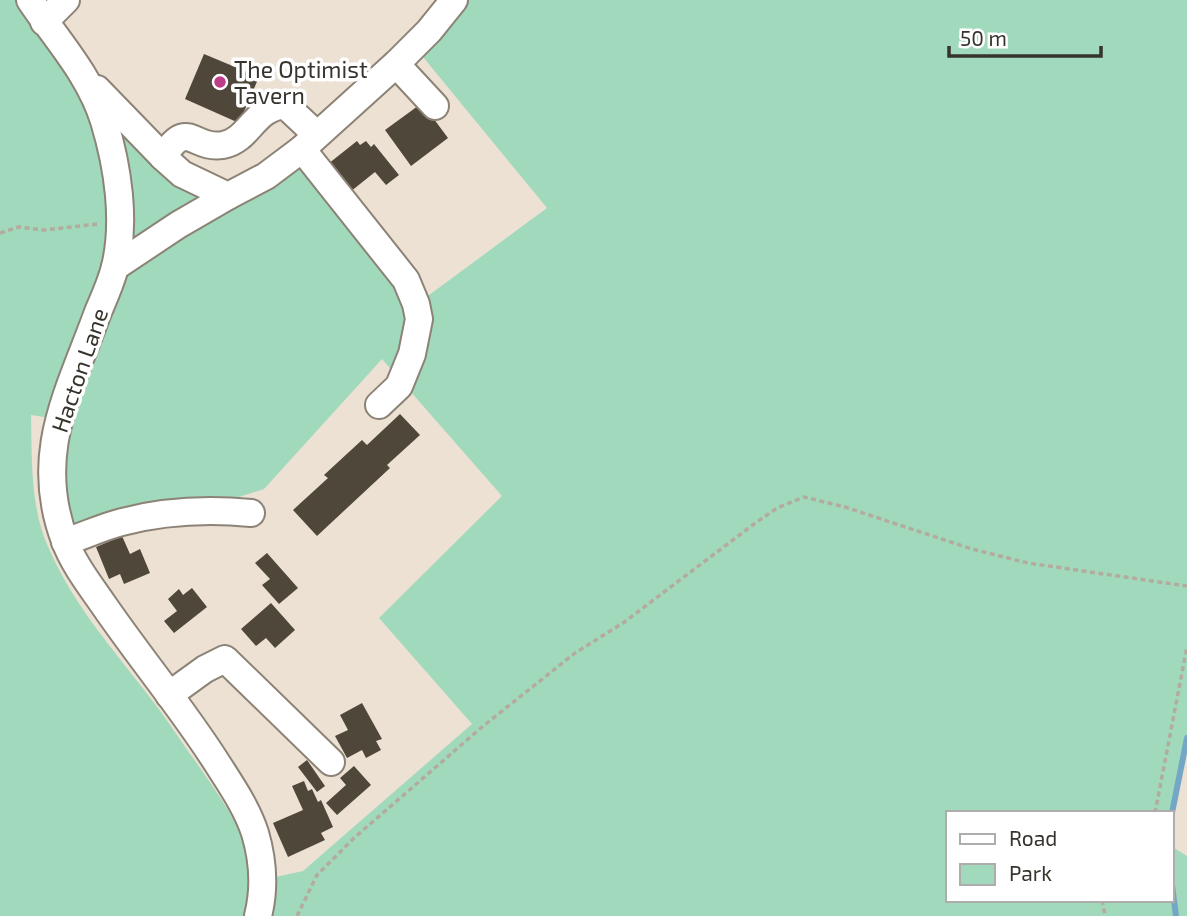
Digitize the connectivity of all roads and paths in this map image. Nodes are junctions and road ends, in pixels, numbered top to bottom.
1 (66, 0) edge
2 (454, 0) edge
3 (37, 11) edge
4 (396, 64) junction
5 (84, 75) junction
6 (435, 106) dead end
7 (310, 142) junction
8 (163, 157) junction
9 (228, 196) junction
10 (119, 223) junction
11 (0, 233) edge
12 (115, 267) junction
13 (379, 405) dead end
14 (251, 513) dead end
15 (65, 542) junction
16 (1187, 586) edge
17 (1187, 647) edge
18 (169, 695) junction
19 (331, 762) dead end
20 (1155, 811) edge
21 (258, 916) edge
22 (297, 916) edge

1 - 3 street
2 - 4 street
3 - 5 street, Hacton Lane
4 - 6 street
4 - 7 street
5 - 8 street
5 - 10 street, Hacton Lane
7 - 8 street
7 - 9 street
7 - 13 street
8 - 9 street
9 - 12 street
10 - 11 path
10 - 12 street, Hacton Lane
12 - 15 street, Hacton Lane
14 - 15 street
15 - 18 street, Hacton Lane
16 - 22 path
17 - 20 path
18 - 19 street
18 - 21 street, Hacton Lane

